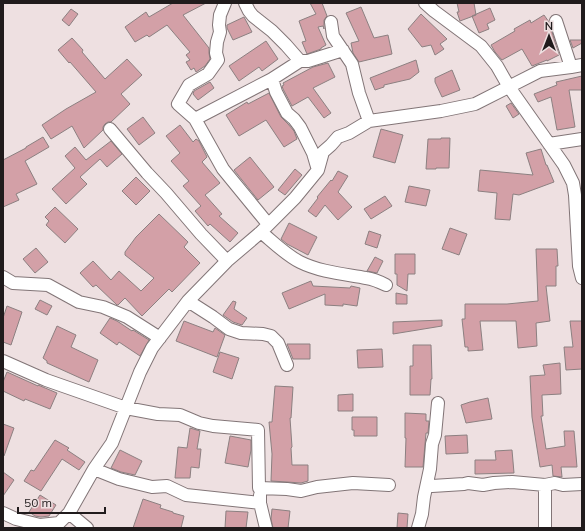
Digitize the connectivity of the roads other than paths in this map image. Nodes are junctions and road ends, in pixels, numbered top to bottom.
1 (225, 3) edge
2 (245, 3) edge
3 (425, 3) edge
4 (556, 21) dead end
5 (332, 22) dead end
6 (343, 50) junction
7 (300, 61) junction
8 (577, 66) edge
9 (272, 79) junction
10 (509, 87) junction
11 (194, 119) junction
12 (369, 121) junction
13 (110, 129) dead end
14 (582, 139) edge
15 (549, 144) junction
16 (318, 170) junction
17 (579, 224) edge
18 (264, 228) junction
19 (227, 261) junction
20 (3, 277) edge
21 (582, 278) edge
22 (386, 285) dead end
23 (188, 301) junction
24 (160, 338) junction
25 (3, 361) edge
26 (287, 365) dead end
27 (438, 402) dead end
28 (126, 408) junction
29 (94, 469) junction
30 (582, 484) edge
31 (389, 485) dead end
32 (427, 485) junction
33 (544, 485) junction
34 (259, 488) junction
35 (260, 503) junction
36 (3, 513) edge
37 (69, 513) junction
38 (39, 526) edge
39 (87, 528) edge
40 (266, 528) edge
41 (418, 528) edge
42 (545, 528) edge

1 - 11 street
2 - 7 street
3 - 10 street
4 - 8 street
5 - 6 street
6 - 7 street
6 - 12 street
7 - 9 street
8 - 10 street
9 - 11 street
9 - 16 street
10 - 12 street
10 - 15 street
11 - 18 street
12 - 16 street
13 - 19 street
14 - 15 street
15 - 17 street
16 - 18 street
17 - 21 street
18 - 19 street
18 - 22 street
19 - 23 street
20 - 24 street
23 - 24 street
23 - 26 street
24 - 28 street
25 - 28 street
27 - 32 street
28 - 29 street
28 - 34 street
29 - 35 street
29 - 37 street
30 - 33 street
31 - 34 street
32 - 33 street
32 - 41 street
33 - 42 street
34 - 35 street
35 - 40 street
36 - 38 street
37 - 38 street
37 - 39 street

